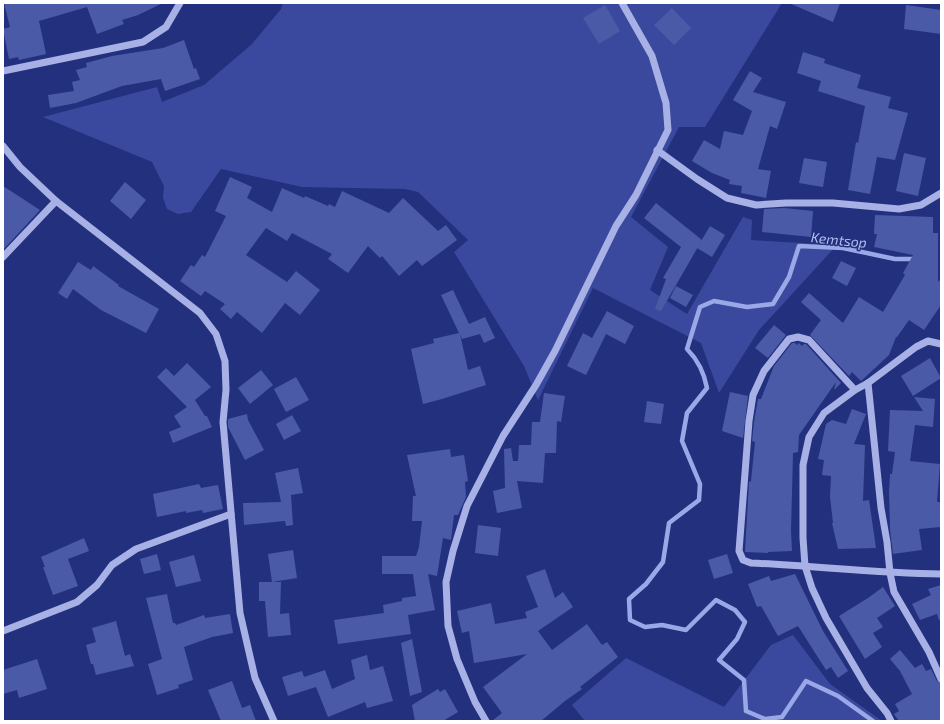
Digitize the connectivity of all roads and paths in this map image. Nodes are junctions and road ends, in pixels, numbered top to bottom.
1 (180, 3) edge
2 (622, 3) edge
3 (3, 71) edge
4 (3, 146) edge
5 (657, 150) junction
6 (941, 193) edge
7 (56, 202) junction
8 (3, 257) edge
9 (941, 344) edge
10 (868, 383) junction
11 (855, 390) junction
12 (231, 514) junction
13 (806, 566) junction
14 (890, 573) junction
15 (941, 574) edge
16 (3, 631) edge
17 (941, 679) edge
18 (274, 721) edge
19 (486, 721) edge
20 (891, 721) edge

1 - 3 street
2 - 5 street
4 - 7 street
5 - 6 street
5 - 19 street
7 - 8 street
7 - 12 street
9 - 10 street
10 - 11 street
10 - 14 street
11 - 13 street
11 - 13 street
12 - 16 street
12 - 18 street
13 - 14 street
13 - 20 street
14 - 15 street
14 - 17 street

